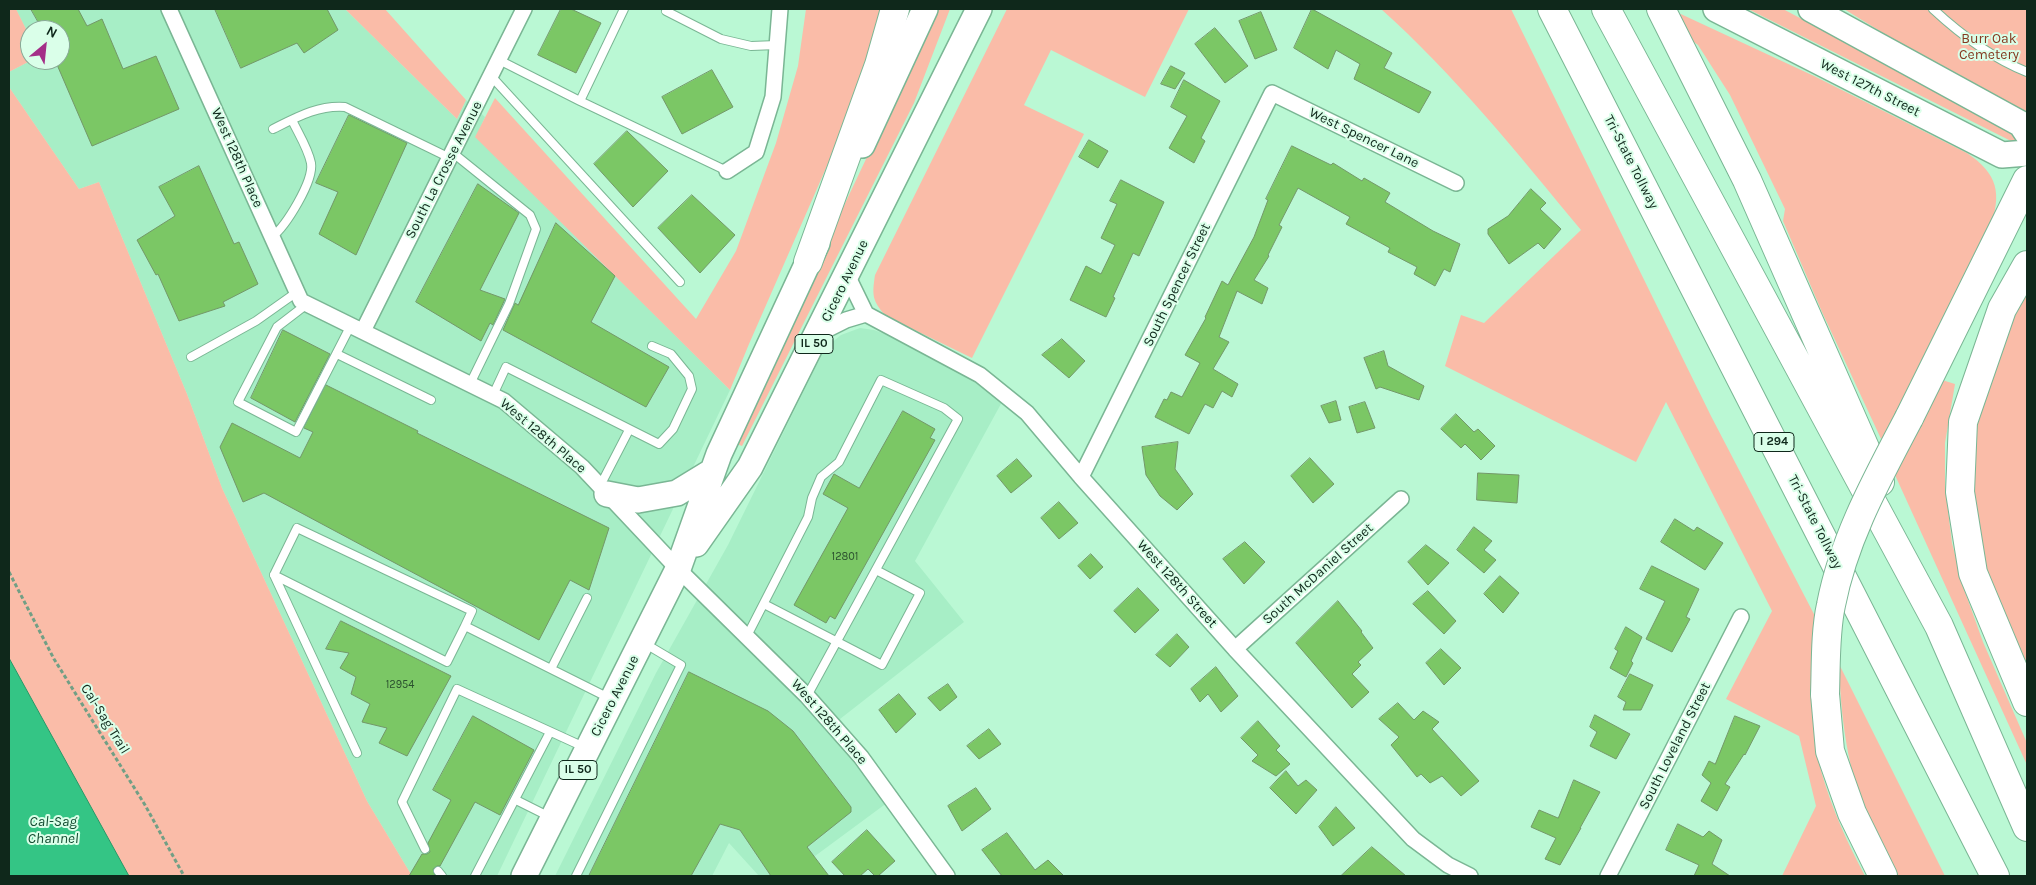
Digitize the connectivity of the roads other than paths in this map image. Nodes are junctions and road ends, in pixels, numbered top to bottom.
1 (169, 9) edge
2 (524, 9) edge
3 (624, 9) edge
4 (780, 9) edge
5 (895, 9) edge
6 (924, 9) edge
7 (980, 9) edge
8 (1552, 9) edge
9 (1606, 9) edge
10 (1661, 9) edge
11 (1716, 9) edge
12 (1811, 9) edge
13 (1933, 9) edge
14 (666, 11) dead end
15 (777, 45) junction
16 (499, 60) junction
17 (2027, 72) edge
18 (491, 76) junction
19 (1272, 93) joint
20 (580, 101) junction
21 (292, 120) junction
22 (273, 129) dead end
23 (2027, 133) edge
24 (2027, 153) edge
25 (451, 155) junction
26 (727, 171) joint
27 (2027, 180) edge
28 (1456, 183) dead end
29 (272, 237) junction
30 (808, 262) junction
31 (2027, 265) edge
32 (847, 275) junction
33 (680, 282) dead end
34 (302, 298) junction
35 (866, 314) junction
36 (357, 328) junction
37 (818, 334) junction
38 (652, 346) dead end
39 (336, 354) junction
40 (191, 357) dead end
41 (470, 384) junction
42 (492, 395) junction
43 (431, 400) dead end
44 (629, 430) junction
45 (713, 471) junction
46 (1081, 477) junction
47 (604, 490) junction
48 (1401, 499) dead end
49 (678, 569) junction
50 (876, 570) junction
51 (274, 575) junction
52 (587, 598) dead end
53 (764, 604) junction
54 (1741, 616) dead end
55 (464, 626) junction
56 (1940, 626) junction
57 (747, 636) junction
58 (642, 642) junction
59 (837, 642) junction
60 (1235, 649) junction
61 (551, 669) junction
62 (807, 696) junction
63 (613, 700) junction
64 (2027, 702) edge
65 (550, 732) junction
66 (588, 749) junction
67 (357, 753) dead end
68 (516, 800) junction
69 (553, 818) junction
70 (2027, 827) edge
71 (425, 849) dead end
72 (475, 876) edge
73 (524, 876) edge
74 (576, 876) edge
75 (947, 876) edge
76 (1470, 876) edge
77 (1608, 876) edge
78 (1883, 876) edge
79 (1995, 876) edge

1 - 29 street, West 128th Place
2 - 16 street, South La Crosse Avenue
3 - 20 lane
4 - 15 street
5 - 30 highway
6 - 30 main road, Cicero Avenue / IL 50
7 - 32 main road, Cicero Avenue / IL 50
8 - 79 highway, Tri-State Tollway / I 294
9 - 56 highway
10 - 56 highway
11 - 24 main road, West 127th Street
12 - 23 main road
13 - 17 lane
14 - 15 lane
15 - 26 street
16 - 18 street, South La Crosse Avenue
16 - 20 lane
18 - 25 street, South La Crosse Avenue
18 - 33 lane
19 - 28 street, West Spencer Lane
19 - 46 street, South Spencer Street
20 - 26 lane
21 - 22 lane
21 - 25 lane
21 - 29 lane
25 - 36 street, South La Crosse Avenue
25 - 41 lane
27 - 78 highway, bridge
29 - 34 street, West 128th Place
30 - 45 main road, Cicero Avenue / IL 50
31 - 64 highway
32 - 35 street
32 - 37 main road, Cicero Avenue / IL 50
34 - 36 street, West 128th Place
34 - 39 lane
34 - 40 lane
35 - 37 street
35 - 46 street, West 128th Street
36 - 39 lane
36 - 41 street, West 128th Place
37 - 49 main road, Cicero Avenue / IL 50
38 - 44 lane
39 - 43 lane
41 - 42 street, West 128th Place
42 - 44 lane
42 - 47 street, West 128th Place
44 - 47 lane
45 - 47 main road
45 - 49 main road, Cicero Avenue / IL 50
46 - 60 street, West 128th Street
47 - 49 street, West 128th Place
48 - 60 street, South McDaniel Street
49 - 57 street, West 128th Place
49 - 58 main road, Cicero Avenue / IL 50
50 - 53 lane
50 - 59 lane
50 - 59 lane
51 - 55 lane
51 - 55 lane
51 - 67 lane
52 - 61 lane
53 - 57 lane
53 - 59 lane
54 - 77 street, South Loveland Street
55 - 61 lane
56 - 70 highway
57 - 62 street, West 128th Place
58 - 63 main road, Cicero Avenue / IL 50
58 - 74 lane
59 - 62 lane
60 - 76 street, West 128th Street
61 - 63 lane
62 - 75 street, West 128th Place
63 - 66 main road, Cicero Avenue / IL 50
65 - 66 lane
65 - 68 lane
65 - 71 lane
66 - 69 main road, Cicero Avenue / IL 50
68 - 69 lane
68 - 72 lane
69 - 73 main road, Cicero Avenue / IL 50

